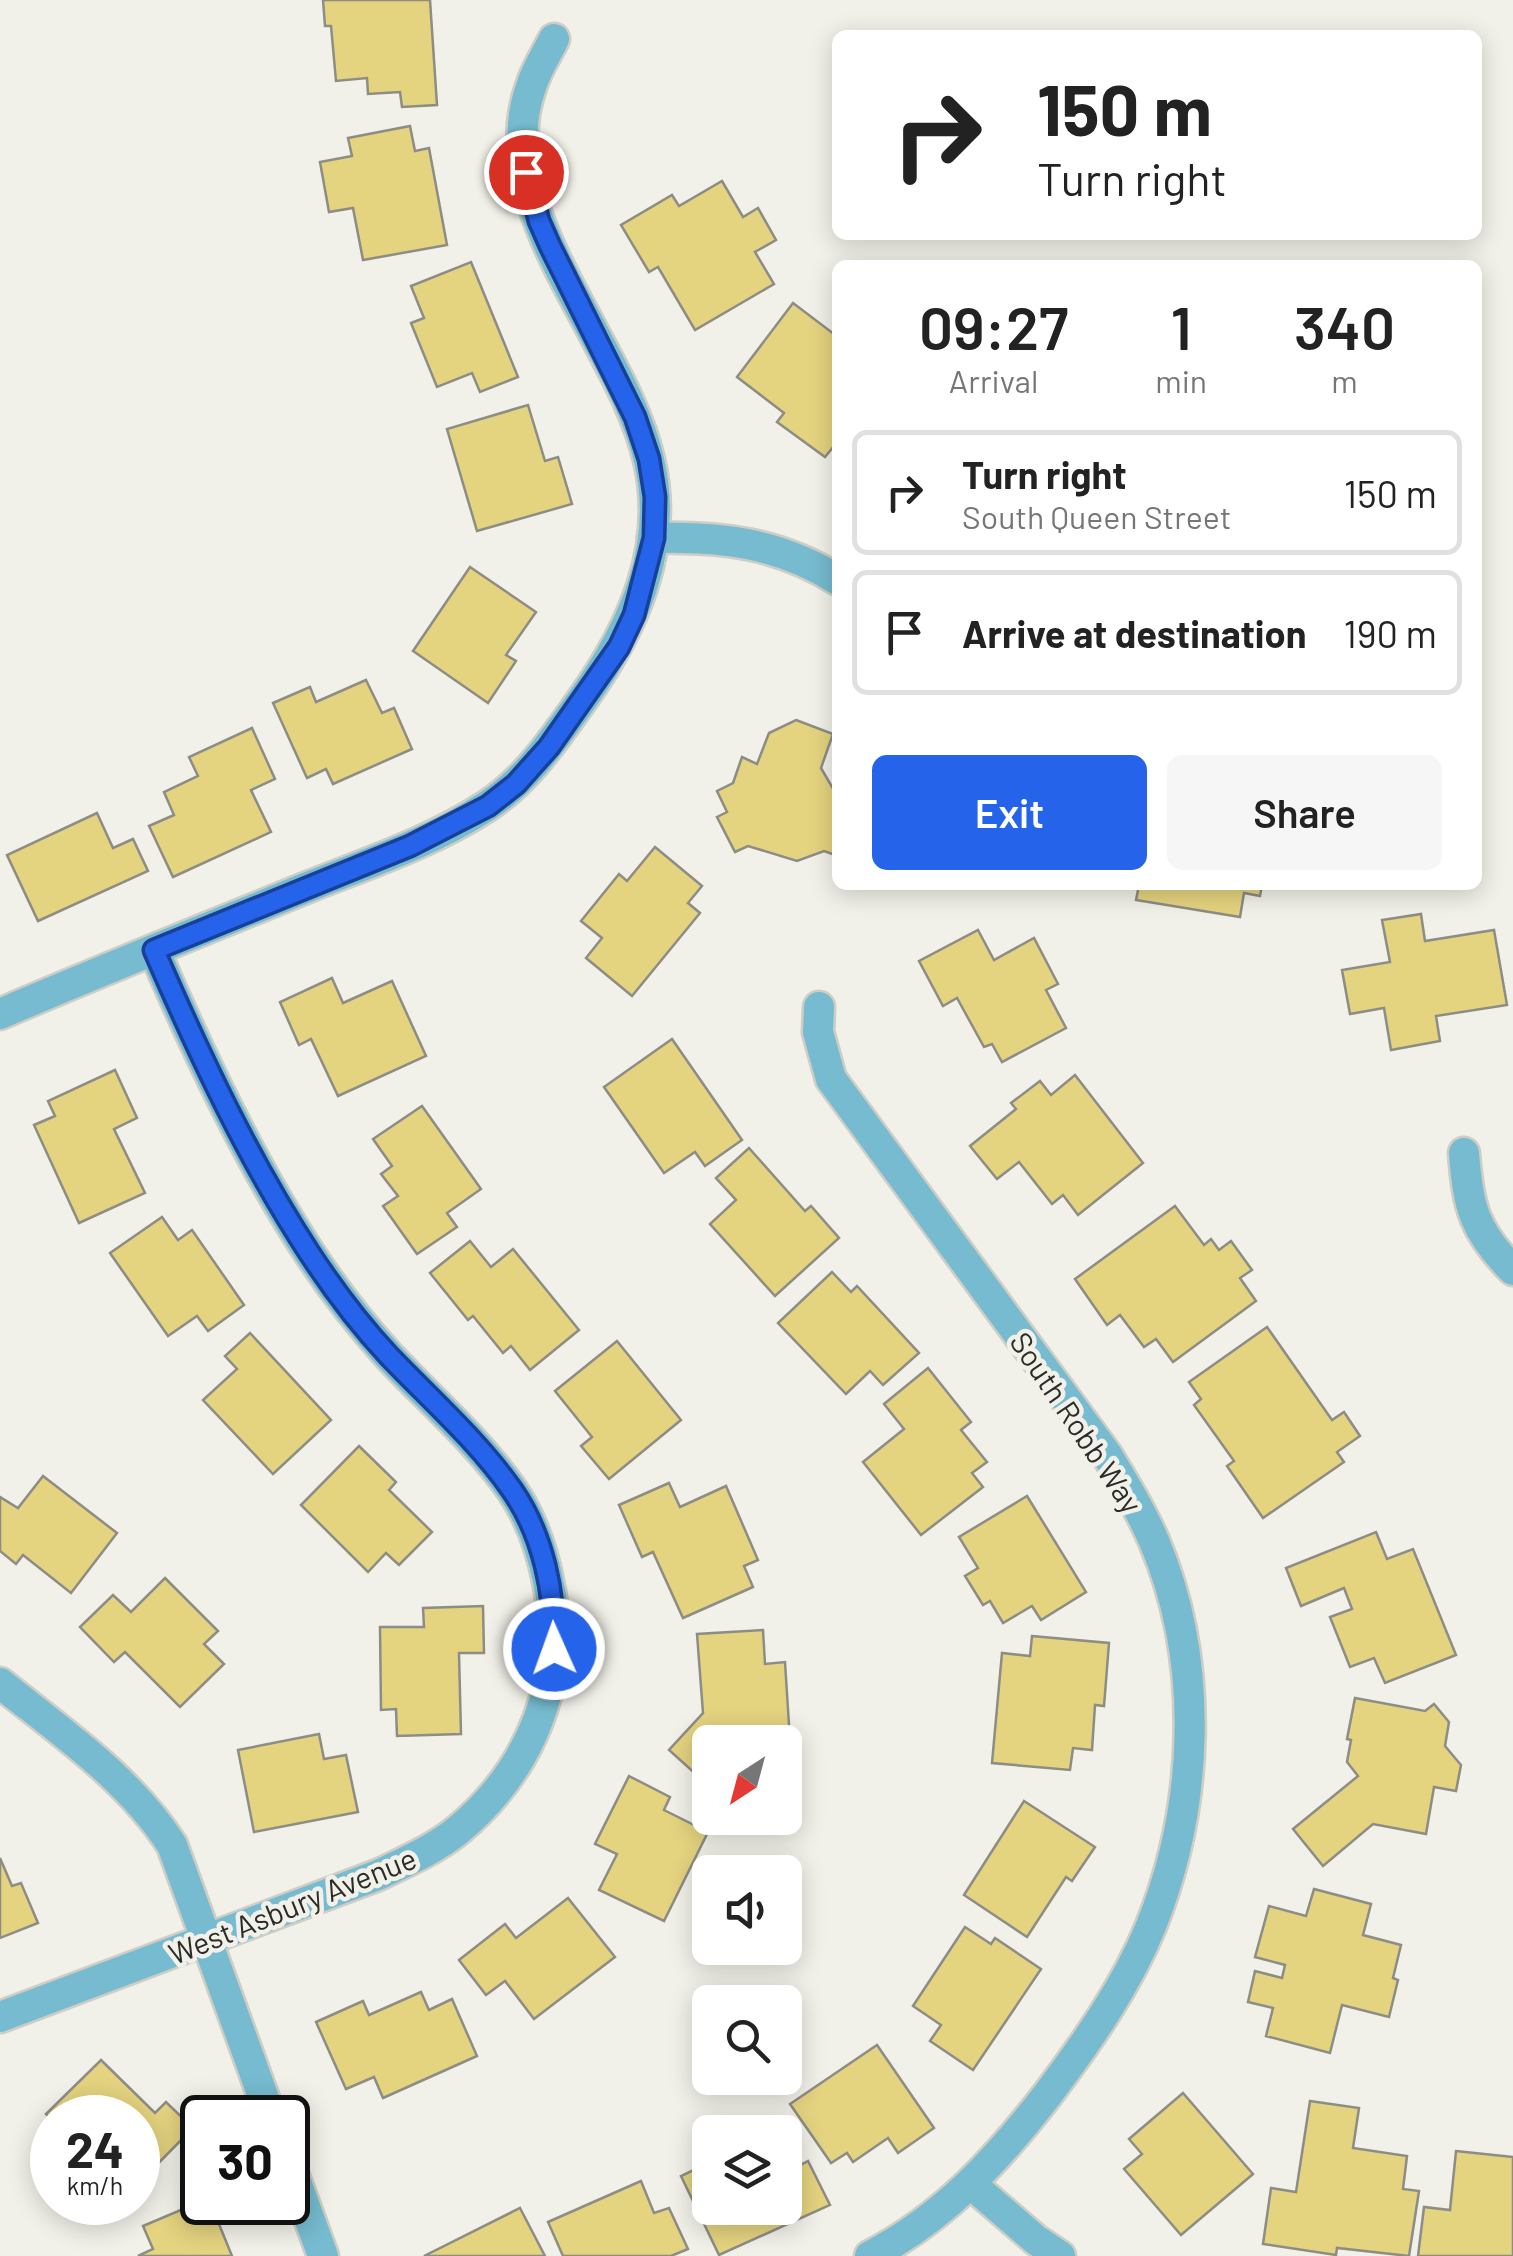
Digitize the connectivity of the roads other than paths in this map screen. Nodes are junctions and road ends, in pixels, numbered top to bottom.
1 (554, 39) dead end
2 (654, 538) junction
3 (832, 576) edge
4 (154, 950) junction
5 (819, 1007) dead end
6 (0, 1014) edge
7 (1464, 1153) dead end
8 (1513, 1270) edge
9 (0, 1683) edge
10 (204, 1938) junction
11 (0, 2017) edge
12 (263, 2095) edge
13 (972, 2184) junction
14 (310, 2220) edge
15 (323, 2256) edge
16 (870, 2256) edge
17 (1060, 2256) edge

1 - 2 street
2 - 3 street
2 - 4 street
4 - 6 street
4 - 10 street, West Asbury Avenue
5 - 13 street, South Robb Way
7 - 8 street
9 - 10 street
10 - 11 street, West Asbury Avenue
10 - 12 street
13 - 16 street, South Robb Way
13 - 17 street
14 - 15 street

